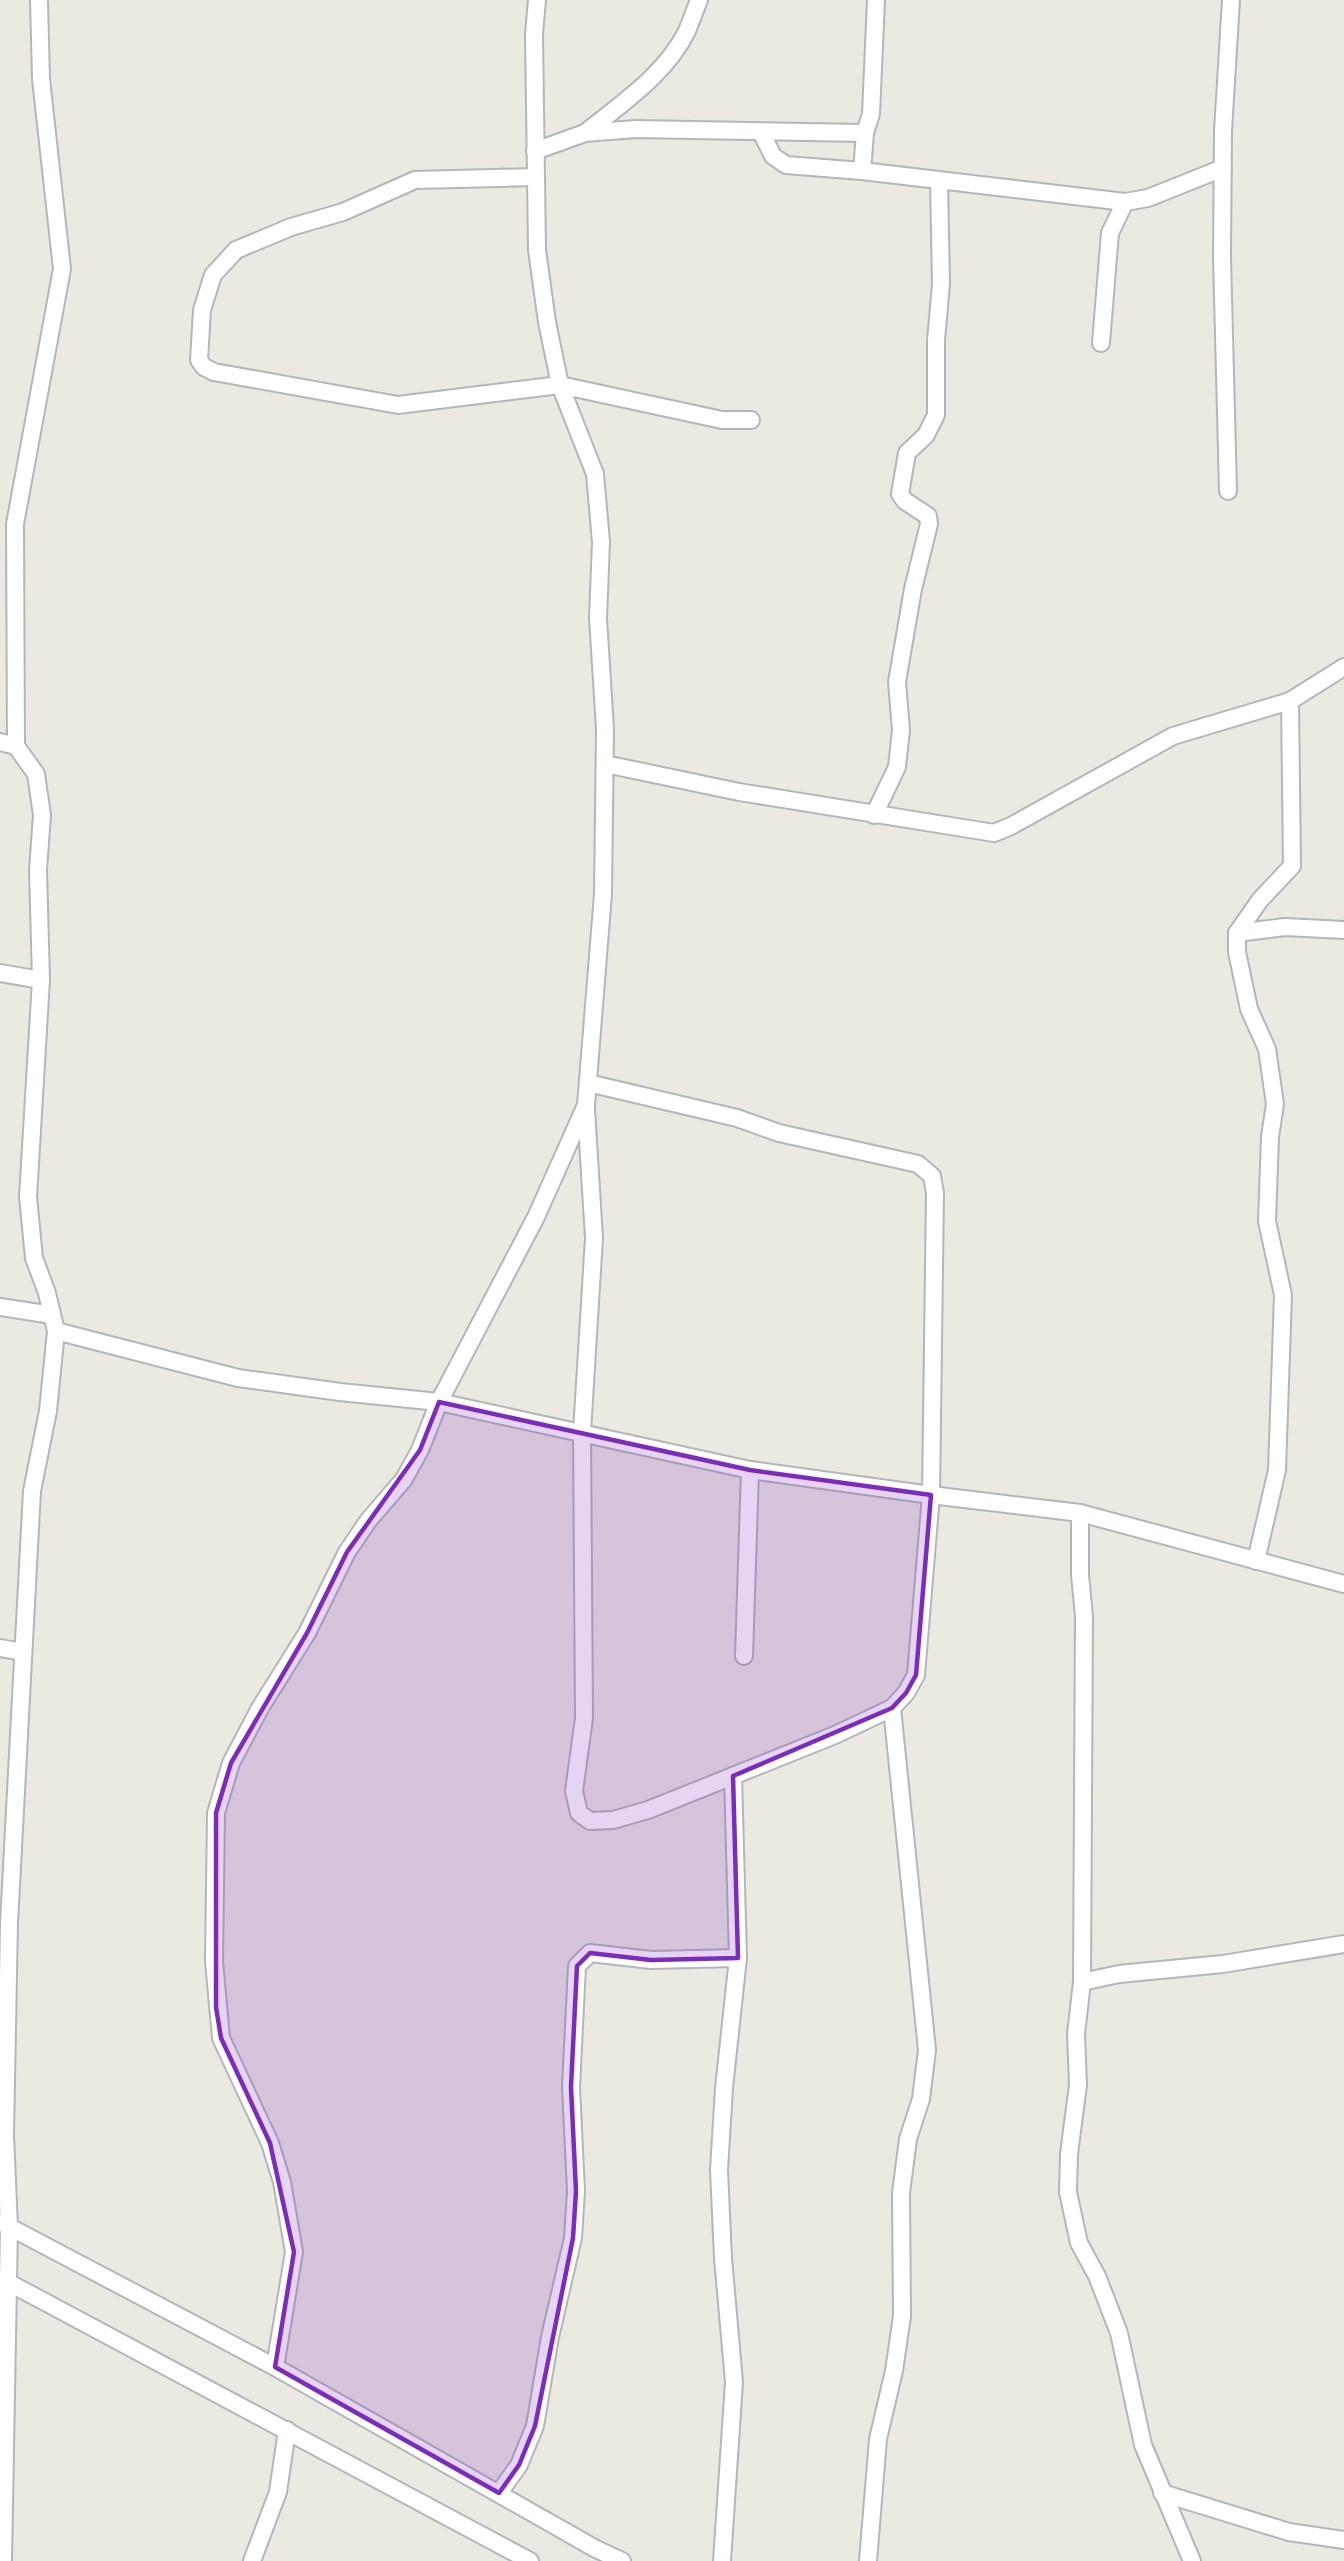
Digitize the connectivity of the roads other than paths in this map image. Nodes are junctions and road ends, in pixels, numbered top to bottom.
1 (39, 0) edge
2 (537, 0) edge
3 (699, 0) edge
4 (876, 0) edge
5 (1231, 0) edge
6 (761, 132) junction
7 (585, 133) junction
8 (865, 133) junction
9 (535, 151) junction
10 (1222, 168) junction
11 (862, 171) junction
12 (535, 177) junction
13 (939, 181) junction
14 (1125, 202) junction
15 (1101, 343) dead end
16 (560, 385) junction
17 (751, 420) dead end
18 (1228, 491) dead end
19 (1344, 667) edge
20 (1290, 701) junction
21 (8, 744) edge
22 (605, 764) junction
23 (874, 815) junction
24 (1344, 930) edge
25 (1237, 933) junction
26 (0, 973) edge
27 (40, 980) junction
28 (588, 1083) junction
29 (586, 1105) junction
30 (0, 1307) edge
31 (54, 1323) junction
32 (439, 1402) junction
33 (582, 1432) junction
34 (750, 1470) junction
35 (931, 1495) junction
36 (1080, 1513) junction
37 (1256, 1561) junction
38 (1344, 1584) edge
39 (0, 1648) edge
40 (23, 1652) junction
41 (744, 1656) dead end
42 (892, 1708) junction
43 (733, 1776) junction
44 (1344, 1944) edge
45 (738, 1958) junction
46 (1082, 1982) junction
47 (4, 2225) edge
48 (4, 2280) edge
49 (276, 2367) junction
50 (287, 2430) junction
51 (498, 2493) junction
52 (1162, 2493) junction
53 (1344, 2540) edge
54 (3, 2561) edge
55 (252, 2561) edge
56 (530, 2561) edge
57 (622, 2561) edge
58 (722, 2561) edge
59 (868, 2561) edge
60 (1192, 2561) edge

1 - 21 street
2 - 9 street
3 - 7 street
4 - 8 street
5 - 10 street
6 - 7 street
6 - 8 street
6 - 11 street
7 - 9 street
8 - 11 street
9 - 12 street
10 - 14 street
10 - 18 street
11 - 13 street
12 - 16 street
12 - 16 street
13 - 14 street
13 - 23 street
14 - 15 street
16 - 17 street
16 - 22 street
19 - 20 street
20 - 23 street
20 - 25 street
21 - 27 street
22 - 23 street
22 - 28 street
24 - 25 street
25 - 37 street
26 - 27 street
27 - 31 street
28 - 29 street
28 - 35 street
29 - 32 street
29 - 33 street
30 - 31 street
31 - 32 street
31 - 40 street
32 - 33 street
32 - 49 street
33 - 34 street
33 - 43 street
34 - 35 street
34 - 41 street
35 - 36 street
35 - 42 street
36 - 37 street
36 - 46 street
37 - 38 street
39 - 40 street
40 - 47 street
42 - 43 street
42 - 59 street
43 - 45 street
44 - 46 street
45 - 51 street
45 - 58 street
46 - 52 street
47 - 48 street
47 - 49 street
48 - 50 street
48 - 54 street
49 - 51 street
50 - 55 street
50 - 56 street
51 - 57 street
52 - 53 street
52 - 60 street

